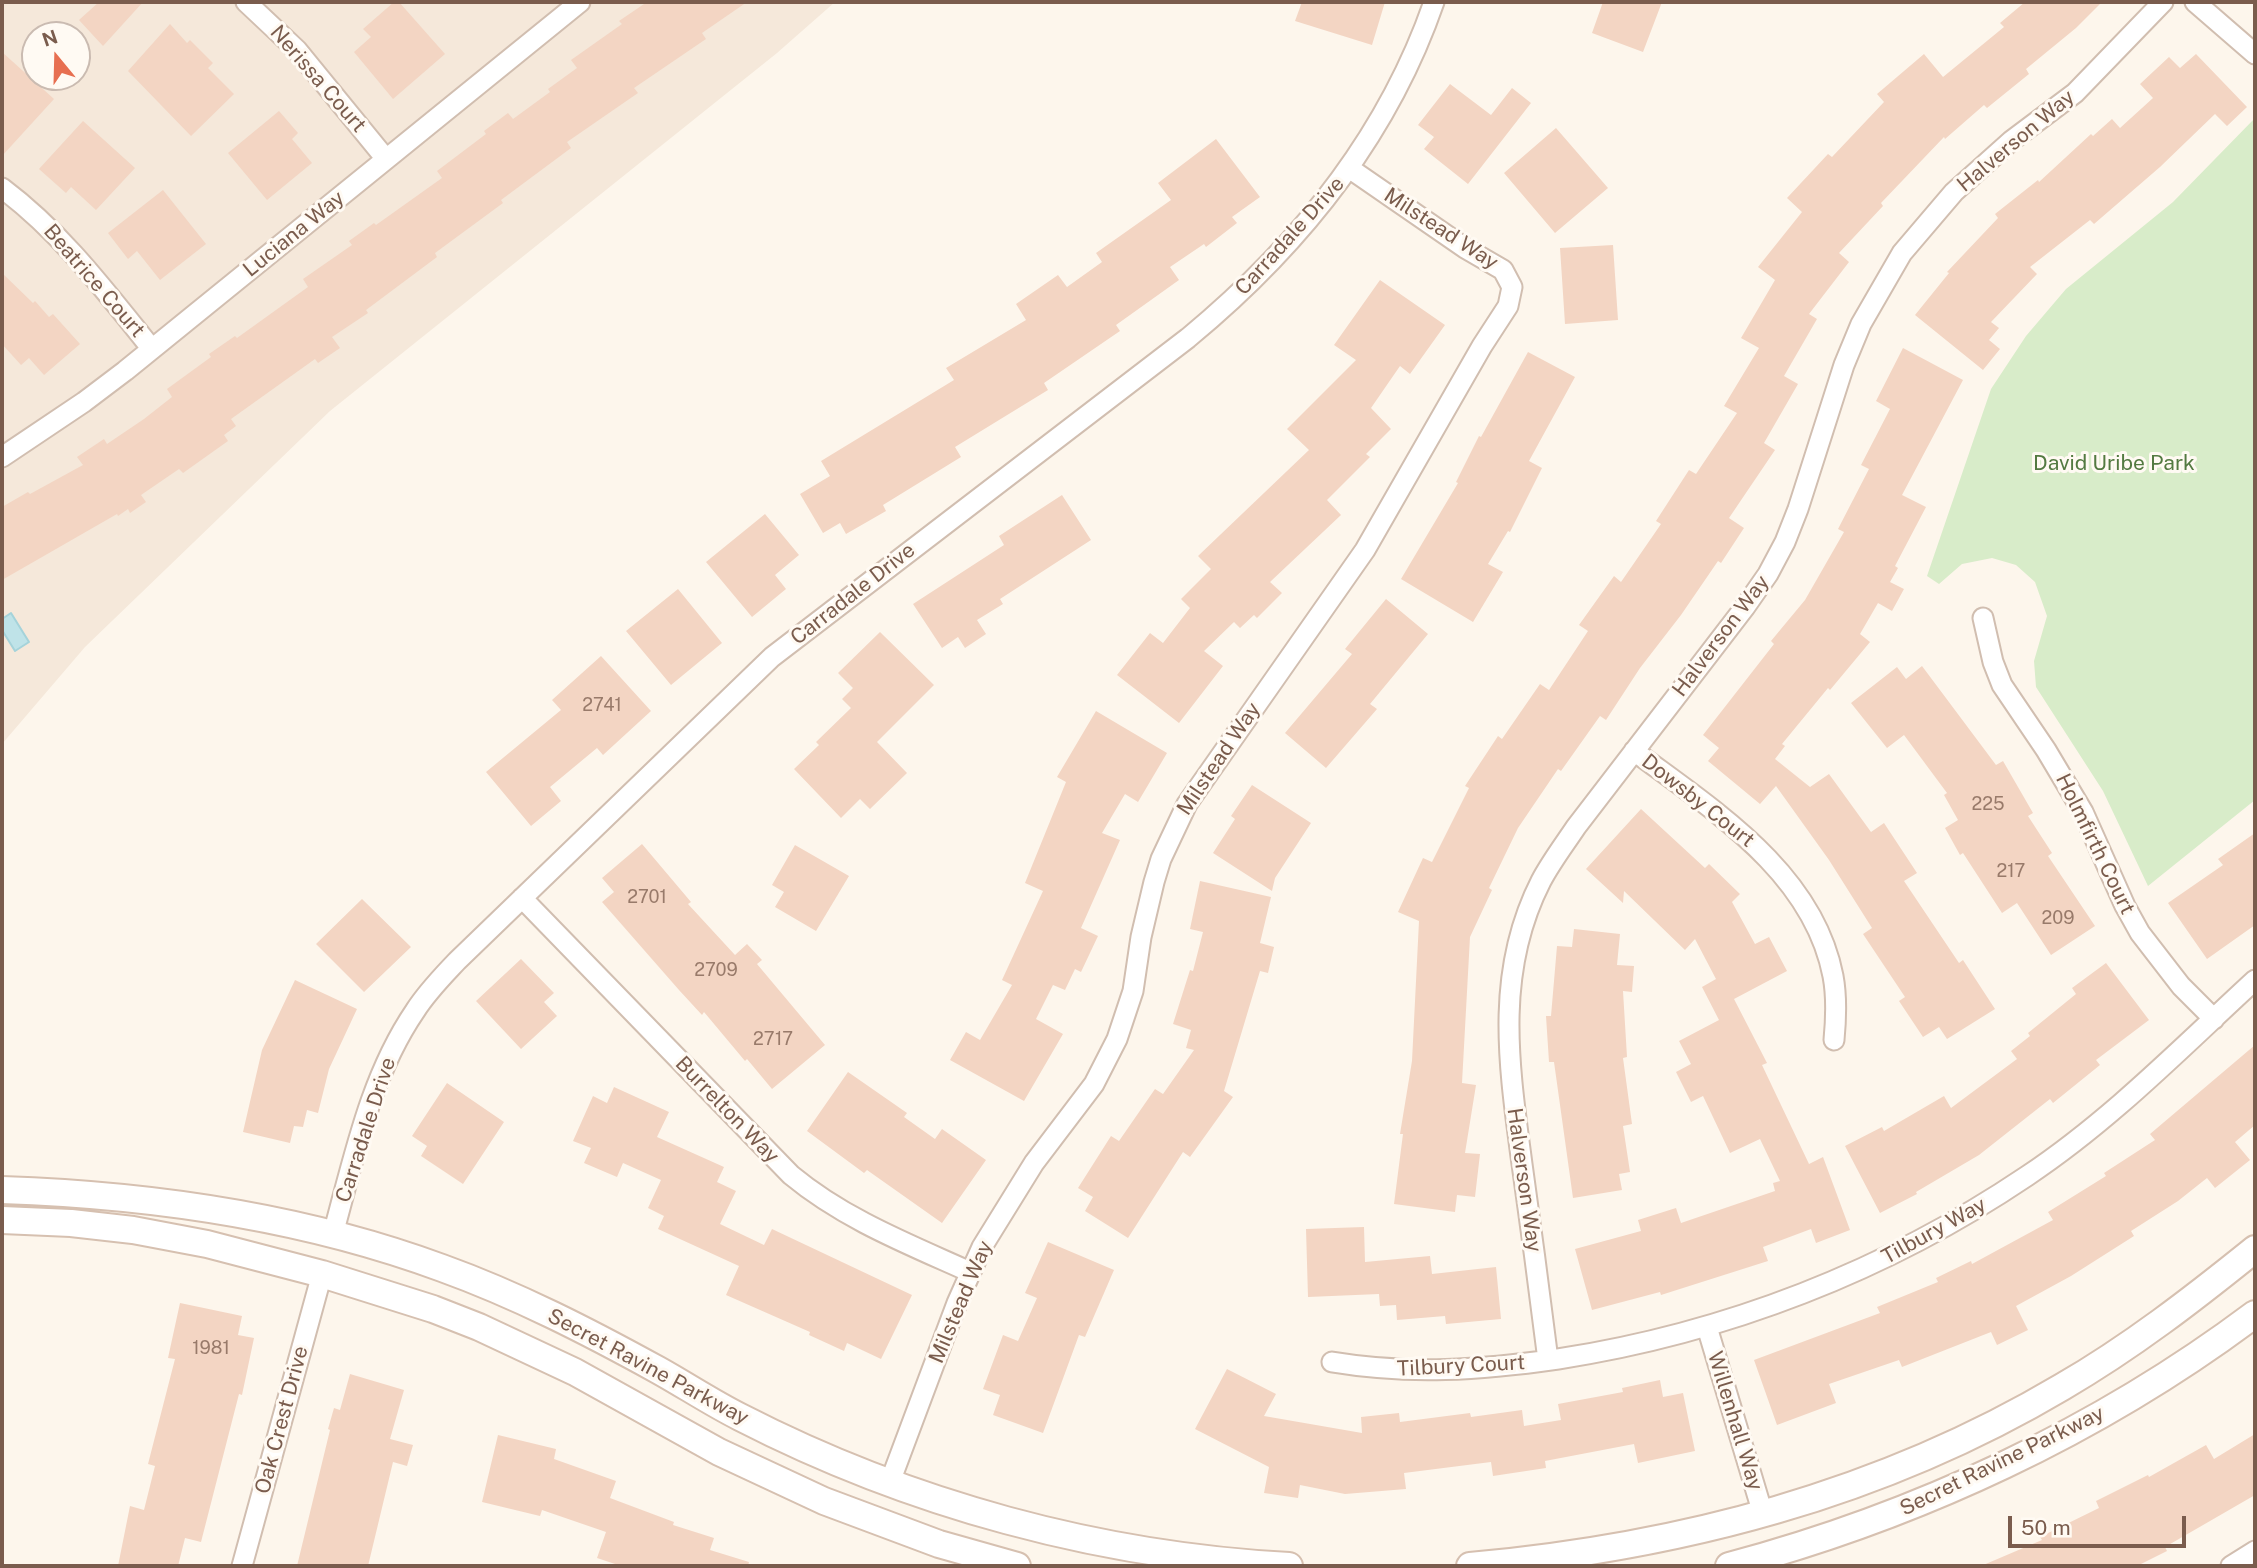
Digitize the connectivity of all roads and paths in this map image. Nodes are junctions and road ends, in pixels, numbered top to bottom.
1 (246, 2) edge
2 (580, 2) edge
3 (1434, 2) edge
4 (2163, 2) edge
5 (2195, 2) edge
6 (2255, 54) edge
7 (386, 159) junction
8 (1349, 168) junction
9 (2, 188) edge
10 (152, 349) junction
11 (2, 457) edge
12 (1983, 618) dead end
13 (1634, 751) junction
14 (522, 898) junction
15 (2255, 981) edge
16 (2214, 1019) junction
17 (1834, 1040) dead end
18 (2, 1190) edge
19 (2, 1220) edge
20 (333, 1234) junction
21 (2255, 1249) edge
22 (970, 1272) junction
23 (322, 1274) junction
24 (2255, 1314) edge
25 (1707, 1327) junction
26 (1548, 1360) junction
27 (1332, 1362) dead end
28 (890, 1482) junction
29 (1763, 1514) junction
30 (876, 1521) junction
31 (2253, 1557) edge
32 (242, 1566) edge
33 (1017, 1566) edge
34 (1289, 1566) edge
35 (1470, 1566) edge
36 (1729, 1566) edge
37 (2231, 1566) edge

1 - 7 street, Nerissa Court
2 - 7 street, Luciana Way
3 - 8 street, Carradale Drive
4 - 13 street, Halverson Way
5 - 6 street
7 - 10 street, Luciana Way
8 - 14 street, Carradale Drive
8 - 22 street, Milstead Way
9 - 10 street, Beatrice Court
10 - 11 street, Luciana Way
12 - 16 street, Holmfirth Court
13 - 17 street, Dowsby Court
13 - 26 street, Halverson Way
14 - 20 street, Carradale Drive
14 - 22 street, Burrelton Way
15 - 16 street, Tilbury Way
16 - 25 street, Tilbury Way
18 - 20 main road, Secret Ravine Parkway
19 - 23 main road, Secret Ravine Parkway
20 - 28 main road, Secret Ravine Parkway
21 - 29 main road, Secret Ravine Parkway
22 - 28 street, Milstead Way
23 - 30 main road, Secret Ravine Parkway
23 - 32 street, Oak Crest Drive
24 - 36 main road, Secret Ravine Parkway
25 - 26 street, Tilbury Way
25 - 29 street, Willenhall Way
26 - 27 street, Tilbury Court
28 - 30 main road
28 - 34 main road, Secret Ravine Parkway
29 - 35 main road, Secret Ravine Parkway
30 - 33 main road, Secret Ravine Parkway
31 - 37 street

